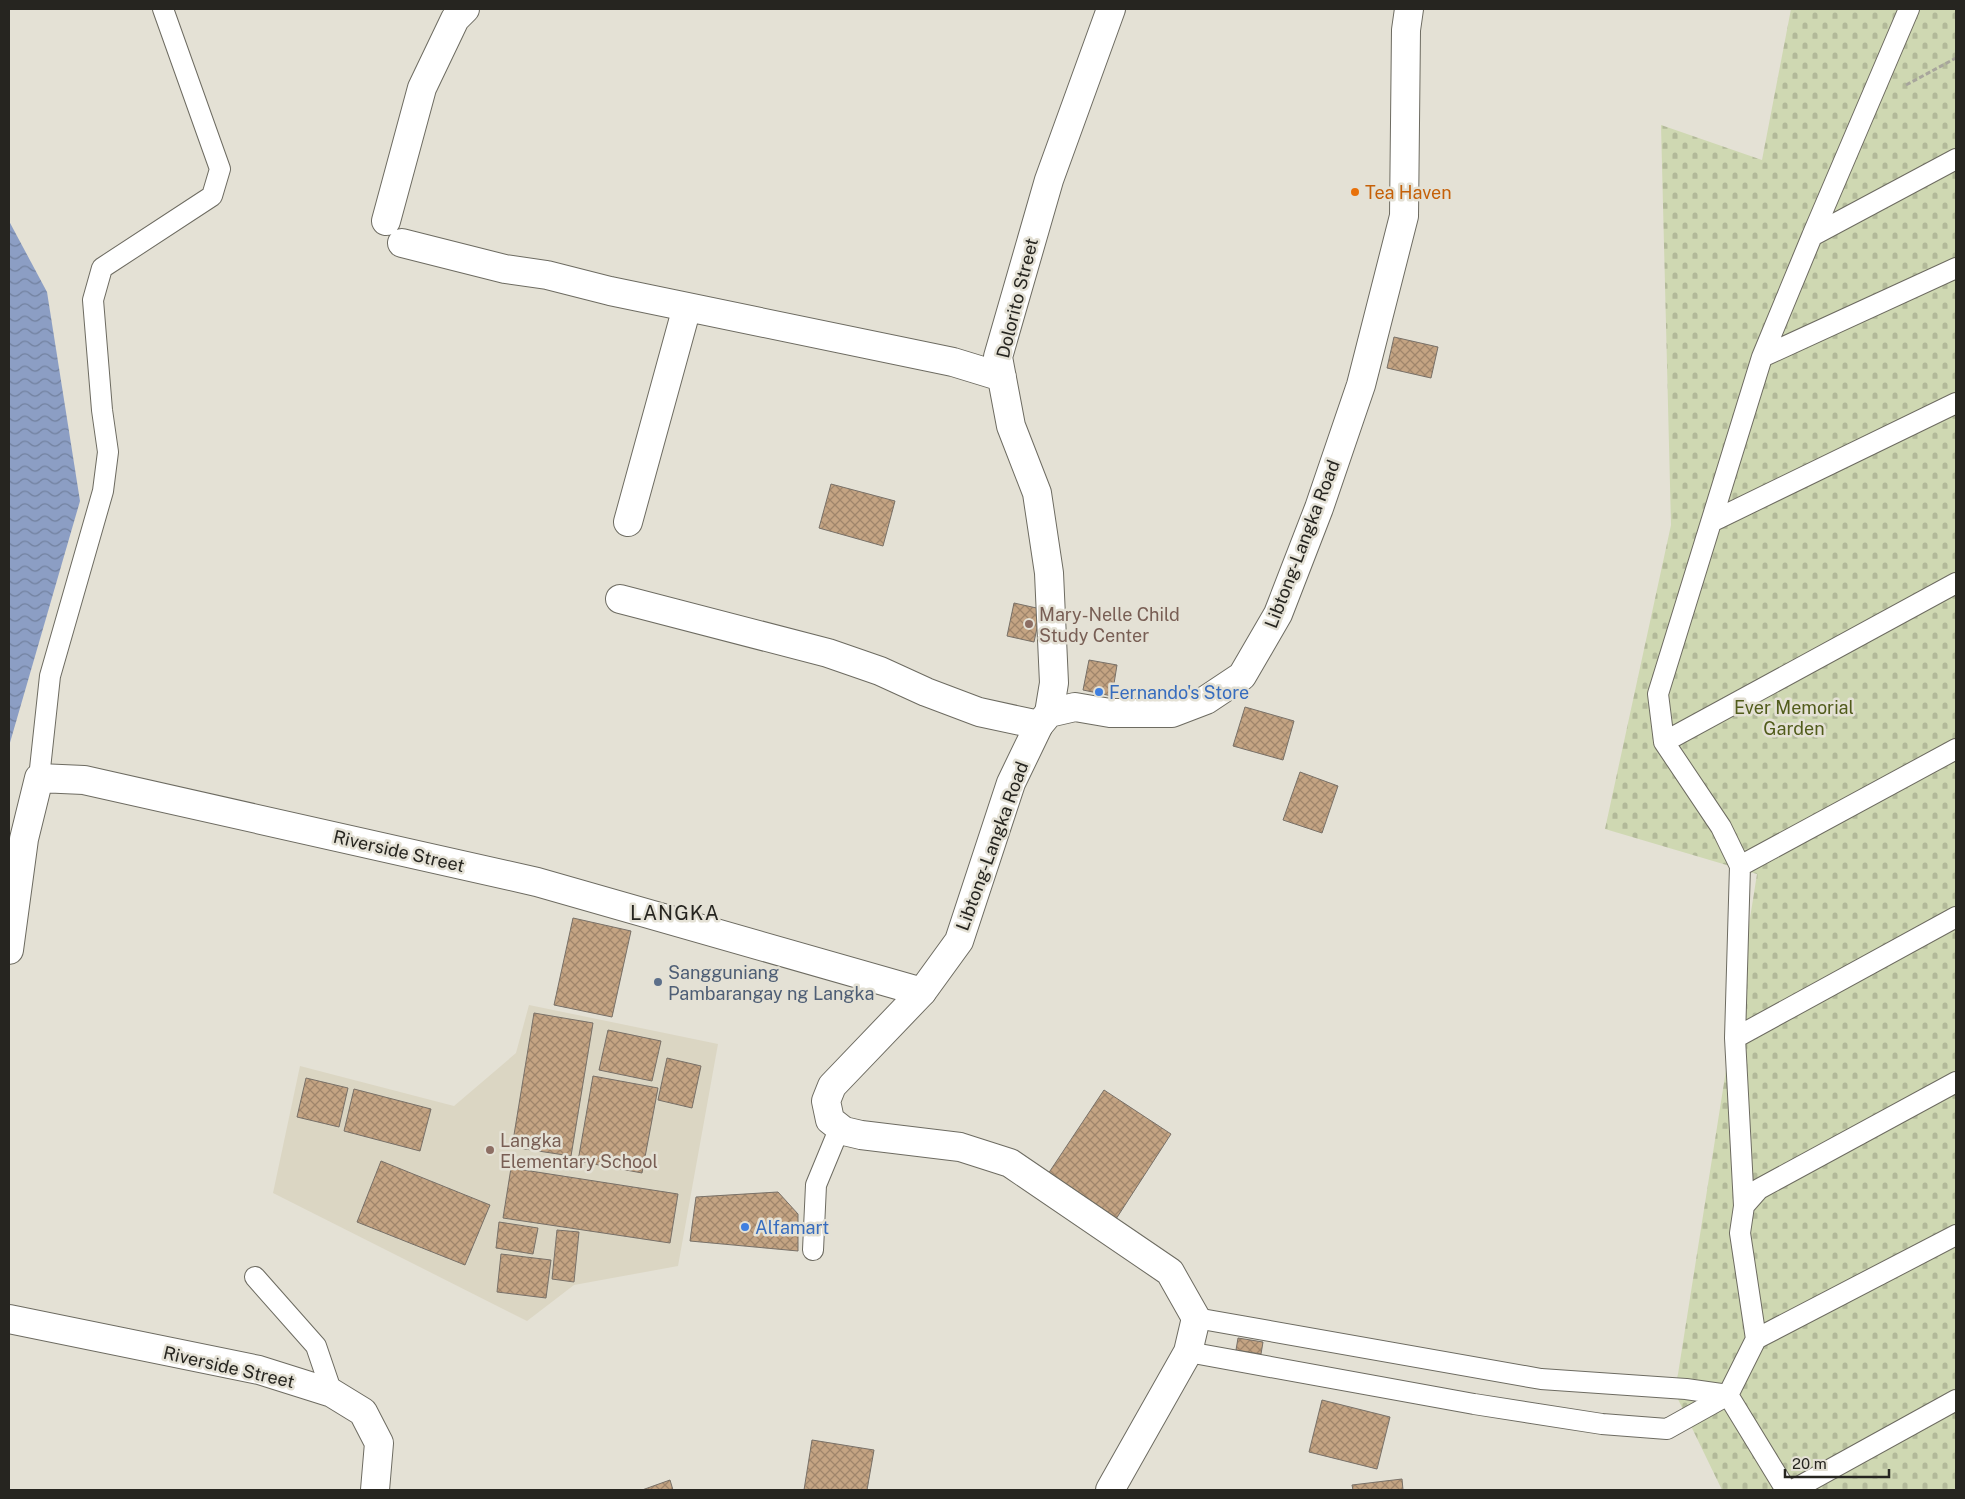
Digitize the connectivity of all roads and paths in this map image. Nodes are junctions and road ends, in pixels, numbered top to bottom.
1 (163, 9) edge
2 (465, 9) edge
3 (1111, 9) edge
4 (1409, 9) edge
5 (1909, 9) edge
6 (1956, 58) edge
7 (1872, 96) junction
8 (1956, 159) edge
9 (386, 221) dead end
10 (1812, 236) junction
11 (402, 243) dead end
12 (1956, 268) edge
13 (687, 307) junction
14 (1762, 357) junction
15 (1002, 377) junction
16 (1956, 403) edge
17 (628, 522) dead end
18 (1711, 522) junction
19 (1956, 583) edge
20 (620, 598) dead end
21 (1044, 719) junction
22 (1664, 742) junction
23 (1956, 749) edge
24 (39, 778) junction
25 (1740, 866) junction
26 (1956, 917) edge
27 (9, 950) edge
28 (922, 992) junction
29 (1735, 1038) junction
30 (1956, 1082) edge
31 (840, 1127) junction
32 (1744, 1206) junction
33 (1956, 1236) edge
34 (813, 1250) dead end
35 (255, 1277) dead end
36 (1196, 1318) junction
37 (9, 1320) edge
38 (1756, 1339) junction
39 (1188, 1352) junction
40 (332, 1393) junction
41 (1728, 1395) junction
42 (1956, 1400) edge
43 (375, 1490) edge
44 (1110, 1490) edge
45 (1786, 1490) edge
46 (1793, 1490) edge

1 - 24 lane
2 - 9 street
3 - 15 street, Dolorito Street
4 - 21 street, Libtong-Langka Road
5 - 7 lane
6 - 7 path
7 - 10 lane
8 - 10 lane
10 - 14 lane
11 - 13 street
12 - 14 lane
13 - 15 street
13 - 17 street
14 - 18 lane
15 - 21 street, Dolorito Street
16 - 18 lane
18 - 22 lane
19 - 22 lane
20 - 21 street
21 - 28 street, Libtong-Langka Road
22 - 25 lane
23 - 25 lane
24 - 27 street
24 - 28 street, Riverside Street
25 - 29 lane
26 - 29 lane
28 - 31 street, Libtong-Langka Road
29 - 32 lane
30 - 32 lane
31 - 34 lane
31 - 36 street
32 - 38 lane
33 - 38 lane
35 - 40 lane
36 - 39 street
36 - 41 lane
37 - 40 street, Riverside Street
38 - 41 lane
39 - 41 lane
39 - 44 street
40 - 43 street, Riverside Street
41 - 45 lane
42 - 46 lane

